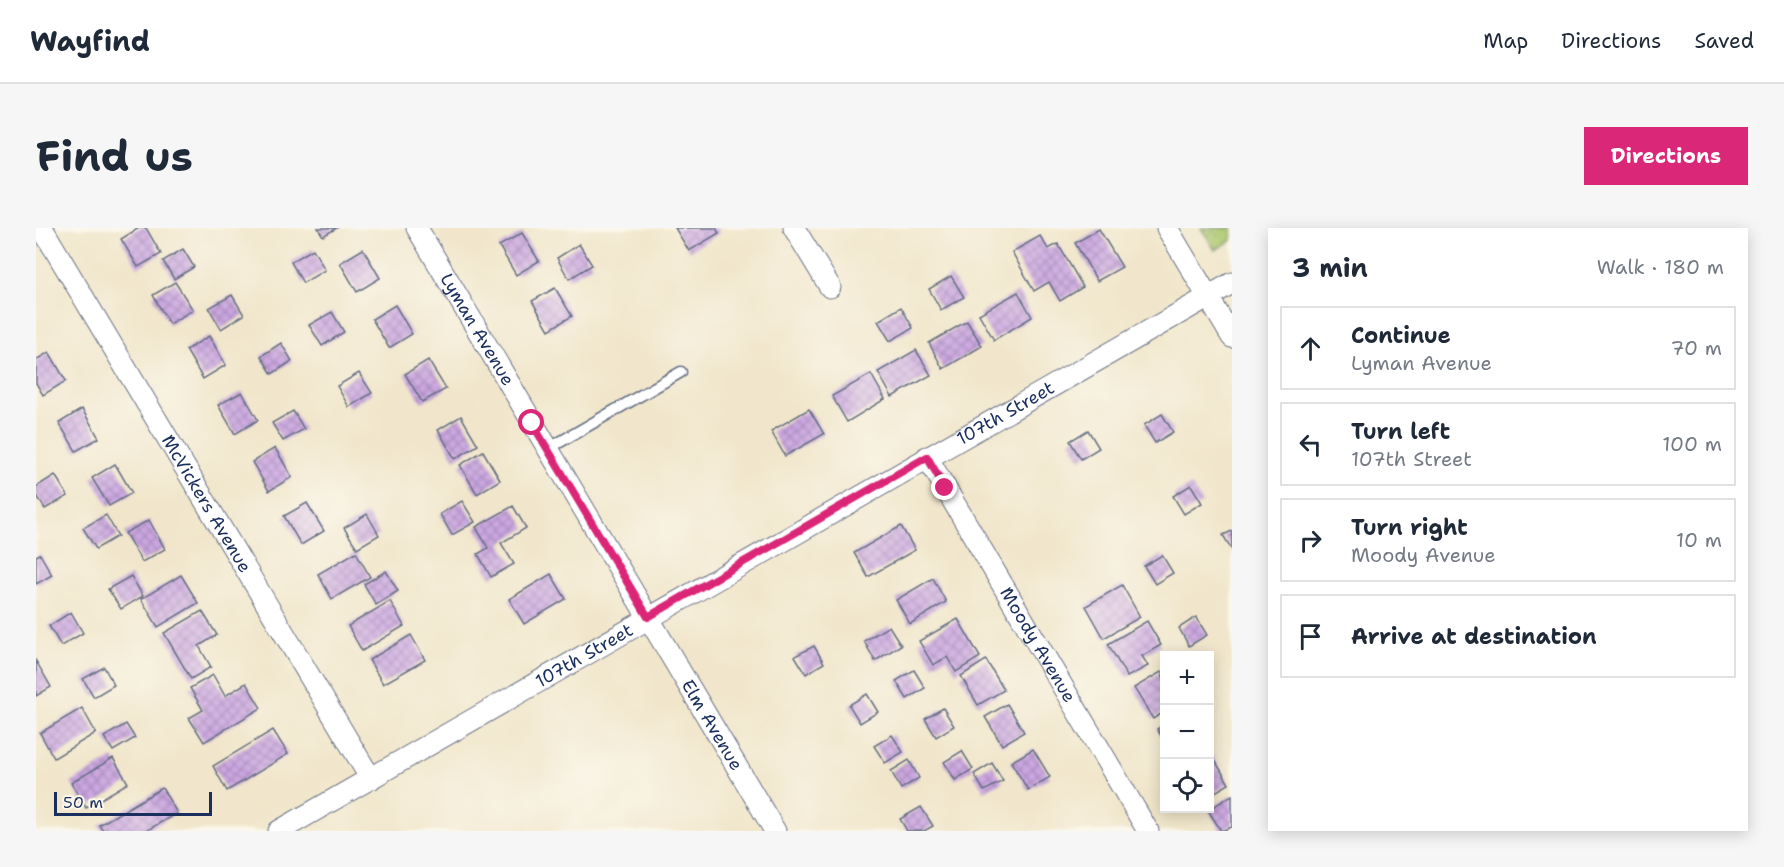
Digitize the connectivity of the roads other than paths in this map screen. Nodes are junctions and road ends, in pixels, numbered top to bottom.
1 (42, 228) edge
2 (417, 228) edge
3 (794, 228) edge
4 (1167, 228) edge
5 (1232, 282) edge
6 (830, 287) dead end
7 (1208, 296) junction
8 (1232, 337) edge
9 (681, 372) dead end
10 (548, 449) junction
11 (927, 457) junction
12 (648, 617) junction
13 (371, 779) junction
14 (279, 831) edge
15 (775, 831) edge
16 (1148, 831) edge

1 - 13 street, McVickers Avenue
2 - 10 street, Lyman Avenue
3 - 6 street
4 - 7 street
5 - 7 street, 107th Street
7 - 8 street
7 - 11 street, 107th Street
9 - 10 lane
10 - 12 street, Lyman Avenue
11 - 12 street, 107th Street
11 - 16 street, Moody Avenue
12 - 13 street, 107th Street
12 - 15 street, Elm Avenue
13 - 14 street, 107th Street

